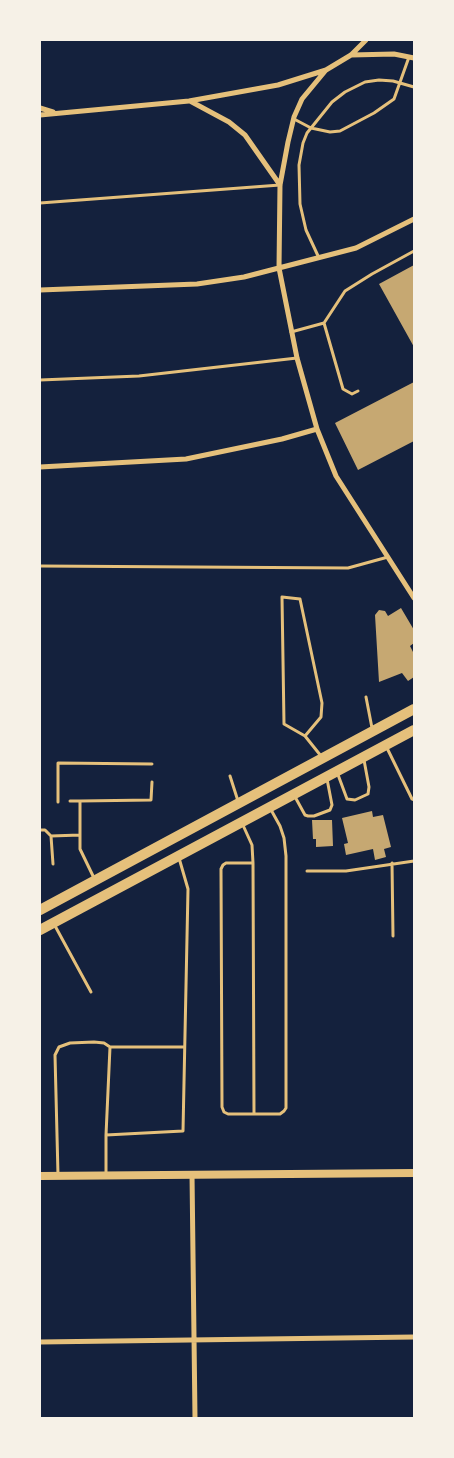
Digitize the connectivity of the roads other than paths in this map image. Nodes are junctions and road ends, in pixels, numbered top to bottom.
1 (366, 40) edge
2 (351, 55) junction
3 (411, 58) edge
4 (326, 70) junction
5 (399, 83) junction
6 (414, 87) edge
7 (189, 101) junction
8 (40, 108) edge
9 (59, 113) junction
10 (40, 115) edge
11 (293, 119) junction
12 (311, 128) junction
13 (280, 185) junction
14 (40, 203) edge
15 (414, 219) edge
16 (414, 251) edge
17 (319, 258) junction
18 (279, 268) junction
19 (40, 290) edge
20 (324, 323) junction
21 (291, 332) junction
22 (297, 358) junction
23 (40, 380) edge
24 (358, 390) dead end
25 (317, 430) junction
26 (40, 466) edge
27 (388, 557) junction
28 (40, 566) edge
29 (414, 598) edge
30 (366, 697) dead end
31 (414, 709) edge
32 (414, 730) edge
33 (372, 732) junction
34 (305, 736) junction
35 (386, 745) junction
36 (364, 757) junction
37 (323, 758) junction
38 (152, 764) dead end
39 (337, 771) junction
40 (230, 776) dead end
41 (327, 777) junction
42 (152, 782) dead end
43 (294, 794) junction
44 (414, 800) edge
45 (80, 801) junction
46 (58, 802) dead end
47 (70, 802) dead end
48 (239, 803) junction
49 (270, 807) junction
50 (242, 822) junction
51 (40, 830) edge
52 (80, 835) junction
53 (51, 836) junction
54 (178, 855) junction
55 (414, 861) edge
56 (253, 863) junction
57 (392, 863) junction
58 (53, 864) dead end
59 (307, 871) dead end
60 (95, 880) junction
61 (42, 908) edge
62 (54, 923) junction
63 (40, 930) edge
64 (393, 936) dead end
65 (91, 992) dead end
66 (110, 1047) junction
67 (184, 1047) junction
68 (254, 1114) junction
69 (106, 1135) junction
70 (414, 1173) edge
71 (192, 1174) junction
72 (58, 1175) junction
73 (106, 1175) junction
74 (40, 1176) edge
75 (414, 1337) edge
76 (194, 1341) junction
77 (40, 1342) edge
78 (195, 1418) edge

1 - 2 street
2 - 3 street
2 - 4 street
3 - 5 lane
4 - 7 street
4 - 11 street
5 - 6 lane
5 - 12 lane
5 - 12 lane
7 - 9 street
7 - 13 street
8 - 9 street
9 - 10 street
11 - 12 lane
11 - 13 street
12 - 17 lane
13 - 14 lane
13 - 18 street
15 - 17 street
16 - 20 lane
17 - 18 street
18 - 19 street
18 - 21 street
20 - 21 lane
20 - 24 lane
21 - 22 street
22 - 23 lane
22 - 25 street
25 - 26 street
25 - 27 street
27 - 28 lane
27 - 29 street
30 - 33 lane
31 - 33 main road
32 - 35 main road
33 - 37 main road
34 - 34 lane
34 - 37 lane
35 - 36 main road
35 - 44 lane
36 - 39 main road
36 - 39 lane
37 - 48 main road
38 - 46 lane
39 - 41 main road
40 - 48 lane
41 - 43 main road
41 - 43 lane
42 - 45 lane
43 - 49 main road
45 - 47 lane
45 - 52 lane
48 - 60 main road
49 - 50 main road
49 - 68 lane
50 - 54 main road
50 - 56 lane
51 - 53 lane
52 - 53 lane
52 - 60 lane
53 - 58 lane
54 - 62 main road
54 - 67 lane
55 - 57 lane
56 - 68 lane
56 - 68 lane
57 - 59 lane
57 - 64 lane
60 - 61 main road
62 - 63 main road
62 - 65 lane
66 - 67 lane
66 - 69 lane
66 - 72 lane
67 - 69 lane
69 - 73 lane
70 - 71 street
71 - 73 street
71 - 76 street
72 - 73 street
72 - 74 street
75 - 76 street
76 - 77 street
76 - 78 street

